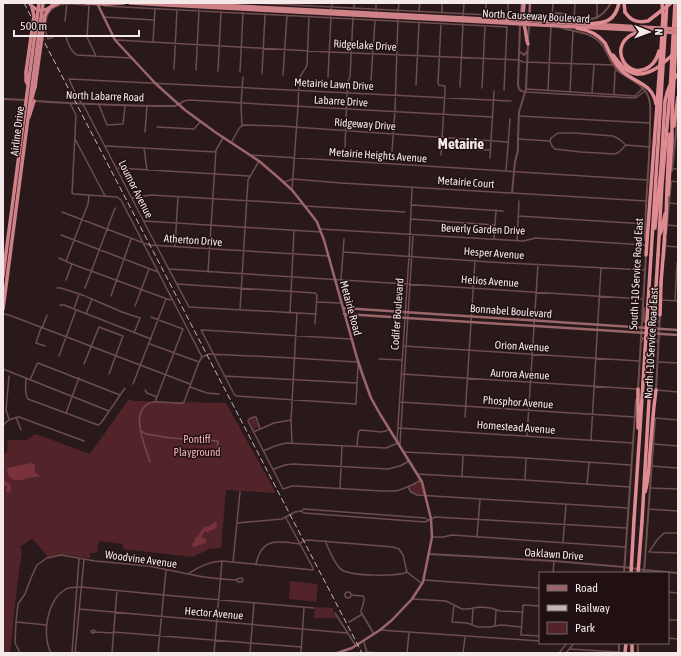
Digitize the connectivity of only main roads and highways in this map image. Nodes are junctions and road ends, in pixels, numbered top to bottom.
1 (39, 3) edge
2 (43, 3) edge
3 (54, 3) edge
4 (59, 3) edge
5 (124, 3) edge
6 (130, 3) edge
7 (180, 3) edge
8 (523, 3) edge
9 (619, 3) edge
10 (624, 3) edge
11 (664, 3) edge
12 (671, 3) edge
13 (675, 3) edge
14 (678, 3) edge
15 (30, 4) edge
16 (88, 4) edge
17 (97, 4) edge
18 (222, 4) edge
19 (529, 4) edge
20 (243, 5) edge
21 (199, 7) junction
22 (50, 8) junction
23 (226, 8) junction
24 (265, 8) edge
25 (235, 9) junction
26 (553, 17) road end
27 (485, 20) junction
28 (521, 20) junction
29 (678, 21) edge
30 (526, 23) junction
31 (555, 24) junction
32 (589, 24) junction
33 (577, 28) junction
34 (621, 28) junction
35 (678, 29) edge
36 (646, 31) junction
37 (678, 32) edge
38 (661, 40) junction
39 (605, 43) junction
40 (528, 46) road end
41 (677, 50) edge
42 (678, 60) edge
43 (678, 74) edge
44 (28, 86) junction
45 (670, 97) junction
46 (678, 97) edge
47 (30, 101) junction
48 (678, 102) edge
49 (676, 108) junction
50 (657, 113) junction
51 (21, 140) junction
52 (672, 141) junction
53 (23, 152) junction
54 (651, 187) junction
55 (14, 208) junction
56 (659, 236) junction
57 (646, 255) road end
58 (652, 255) junction
59 (3, 276) edge
60 (343, 308) junction
61 (3, 309) edge
62 (344, 314) junction
63 (660, 317) road end
64 (678, 330) edge
65 (678, 335) edge
66 (638, 389) road end
67 (656, 390) road end
68 (639, 456) junction
69 (643, 498) junction
70 (631, 572) edge
71 (638, 572) edge
72 (337, 653) edge

1 - 44 highway, Airline Drive
2 - 47 highway, Airline Drive
3 - 22 highway, bridge
4 - 22 highway, bridge
5 - 16 highway, bridge
6 - 21 highway, North Causeway Boulevard
7 - 21 highway, North Causeway Boulevard
8 - 28 main road
8 - 30 highway
9 - 32 highway
10 - 12 highway, bridge
11 - 38 highway
11 - 58 highway
13 - 45 highway
14 - 29 highway
15 - 22 highway, bridge
15 - 44 highway, bridge
17 - 60 main road, Metairie Road
18 - 20 highway, North Causeway Boulevard
18 - 21 highway, North Causeway Boulevard
18 - 23 main road
19 - 30 main road
20 - 24 highway, North Causeway Boulevard
20 - 25 main road
21 - 23 highway, North Causeway Boulevard
22 - 47 highway, bridge
23 - 25 highway, North Causeway Boulevard
24 - 25 highway, North Causeway Boulevard
24 - 27 highway, North Causeway Boulevard
26 - 31 highway
27 - 28 highway, North Causeway Boulevard
27 - 30 highway, North Causeway Boulevard
28 - 30 highway, North Causeway Boulevard
29 - 41 highway
30 - 31 highway, North Causeway Boulevard
30 - 31 highway, North Causeway Boulevard
30 - 40 highway
31 - 32 highway, North Causeway Boulevard
31 - 33 highway, North Causeway Boulevard
32 - 34 highway, North Causeway Boulevard
33 - 34 highway, North Causeway Boulevard
33 - 39 highway
34 - 35 highway, North Causeway Boulevard, bridge
34 - 36 highway, North Causeway Boulevard
36 - 37 highway, North Causeway Boulevard, bridge
36 - 38 highway
38 - 50 highway
39 - 41 highway, bridge
39 - 50 highway
41 - 42 highway
41 - 52 highway
43 - 58 highway, bridge
44 - 47 highway, Airline Drive
45 - 56 highway
45 - 63 highway, bridge
46 - 49 highway
47 - 51 highway, Airline Drive
47 - 53 highway, Airline Drive
48 - 49 highway
49 - 52 highway
50 - 54 highway
51 - 53 highway
51 - 55 highway, Airline Drive
52 - 56 highway
53 - 55 highway, Airline Drive
54 - 57 highway
54 - 58 highway
55 - 59 highway, Airline Drive
55 - 61 highway, Airline Drive
56 - 69 highway, bridge
58 - 68 highway, bridge
60 - 62 main road, Metairie Road
60 - 64 main road, Bonnabel Boulevard
62 - 65 main road, Bonnabel Boulevard
62 - 72 main road, Metairie Road
66 - 68 highway
67 - 69 highway
68 - 70 highway, bridge
69 - 71 highway, bridge

